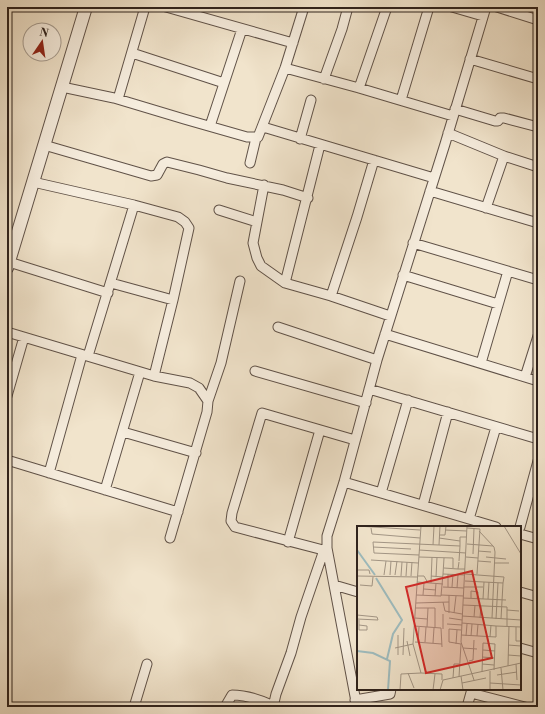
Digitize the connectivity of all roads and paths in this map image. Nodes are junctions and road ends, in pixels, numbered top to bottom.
1 (86, 7) edge
2 (145, 7) edge
3 (166, 7) edge
4 (203, 7) edge
5 (304, 7) edge
6 (348, 7) edge
7 (387, 7) edge
8 (429, 7) edge
9 (452, 7) edge
10 (497, 7) edge
11 (178, 9) edge
12 (484, 11) edge
13 (200, 17) junction
14 (538, 20) edge
15 (242, 29) junction
16 (293, 44) junction
17 (132, 53) junction
18 (470, 59) junction
19 (285, 68) junction
20 (538, 78) edge
21 (324, 79) junction
22 (224, 83) junction
23 (62, 86) junction
24 (359, 88) junction
25 (118, 99) junction
26 (311, 100) dead end
27 (401, 100) junction
28 (454, 112) junction
29 (210, 126) junction
30 (263, 127) junction
31 (538, 127) edge
32 (448, 133) junction
33 (256, 138) junction
34 (300, 139) junction
35 (44, 145) junction
36 (320, 145) junction
37 (504, 156) junction
38 (374, 160) junction
39 (250, 163) dead end
40 (538, 167) edge
41 (434, 178) junction
42 (33, 182) junction
43 (264, 186) junction
44 (430, 191) junction
45 (308, 198) junction
46 (134, 204) junction
47 (486, 208) junction
48 (219, 210) dead end
49 (257, 222) junction
50 (538, 222) edge
51 (413, 243) junction
52 (8, 265) edge
53 (508, 271) junction
54 (403, 275) junction
55 (538, 280) edge
56 (240, 281) dead end
57 (111, 283) junction
58 (285, 283) junction
59 (108, 293) junction
60 (331, 296) junction
61 (173, 300) junction
62 (498, 304) junction
63 (390, 316) junction
64 (278, 327) dead end
65 (7, 332) edge
66 (385, 334) junction
67 (538, 336) edge
68 (24, 337) junction
69 (85, 355) junction
70 (377, 360) junction
71 (481, 363) junction
72 (254, 371) dead end
73 (140, 372) junction
74 (154, 376) junction
75 (525, 377) junction
76 (538, 381) edge
77 (369, 388) junction
78 (7, 396) edge
79 (408, 400) junction
80 (208, 401) junction
81 (366, 402) junction
82 (448, 412) junction
83 (496, 427) junction
84 (320, 430) junction
85 (122, 432) junction
86 (538, 439) edge
87 (355, 440) junction
88 (196, 453) junction
89 (7, 460) edge
90 (538, 460) edge
91 (49, 473) junction
92 (344, 482) junction
93 (105, 490) junction
94 (381, 493) junction
95 (423, 505) junction
96 (178, 512) junction
97 (469, 519) junction
98 (493, 526) edge
99 (520, 526) edge
100 (521, 534) edge
101 (170, 538) dead end
102 (538, 539) edge
103 (288, 542) junction
104 (326, 550) junction
105 (334, 585) junction
106 (357, 592) edge
107 (521, 592) edge
108 (538, 597) edge
109 (521, 648) edge
110 (538, 653) edge
111 (147, 664) dead end
112 (391, 690) edge
113 (472, 691) edge
114 (356, 704) edge
115 (274, 706) edge
116 (134, 707) edge
117 (225, 707) edge
118 (467, 707) edge
119 (525, 707) edge

1 - 23 street
2 - 17 street
3 - 11 street
4 - 13 street
5 - 16 street
6 - 21 street
7 - 24 street
8 - 27 street
9 - 12 street
10 - 14 street
11 - 13 street
12 - 18 street
13 - 15 street
15 - 16 street
15 - 22 street
16 - 19 street
17 - 22 street
17 - 25 street
18 - 20 street
18 - 28 street
19 - 21 street
19 - 30 street
21 - 24 street
22 - 29 street
23 - 25 street
23 - 35 street
24 - 27 street
25 - 29 street
26 - 34 street
27 - 28 street
28 - 31 street
28 - 32 street
29 - 33 street
30 - 33 street
30 - 34 street
32 - 37 street
32 - 41 street
33 - 39 street
34 - 36 street
35 - 42 street
35 - 43 street
36 - 38 street
36 - 45 street
37 - 40 street
37 - 47 street
38 - 41 street
38 - 60 street
41 - 44 street
42 - 46 street
42 - 52 street
43 - 45 street
43 - 49 street
44 - 47 street
44 - 51 street
45 - 58 street
46 - 57 street
46 - 61 street
47 - 50 street
48 - 49 street
49 - 58 street
51 - 53 street
51 - 54 street
52 - 59 street
53 - 55 street
53 - 62 street
54 - 62 street
54 - 63 street
56 - 80 street
57 - 59 street
57 - 61 street
58 - 60 street
59 - 69 street
60 - 63 street
61 - 74 street
62 - 71 street
63 - 66 street
64 - 70 street
65 - 68 street
66 - 70 street
66 - 71 street
67 - 75 street
68 - 69 street
68 - 78 street
69 - 73 street
69 - 91 street
70 - 77 street
71 - 75 street
72 - 81 street
73 - 74 street
73 - 85 street
74 - 80 street
75 - 76 street
77 - 79 street
77 - 81 street
79 - 82 street
79 - 94 street
80 - 88 street
81 - 87 street
82 - 83 street
82 - 95 street
83 - 86 street
83 - 97 street
84 - 87 street
84 - 103 street
84 - 103 street
85 - 88 street
85 - 93 street
87 - 92 street
88 - 96 street
89 - 91 street
90 - 99 street
91 - 93 street
92 - 94 street
92 - 104 street
93 - 96 street
94 - 95 street
95 - 97 street
96 - 101 street
97 - 98 street
100 - 102 street
103 - 104 street
104 - 105 street
104 - 115 street
105 - 106 street
105 - 114 street
107 - 108 street
109 - 110 street
111 - 116 street
112 - 114 street
113 - 118 street
113 - 119 street
115 - 117 street

